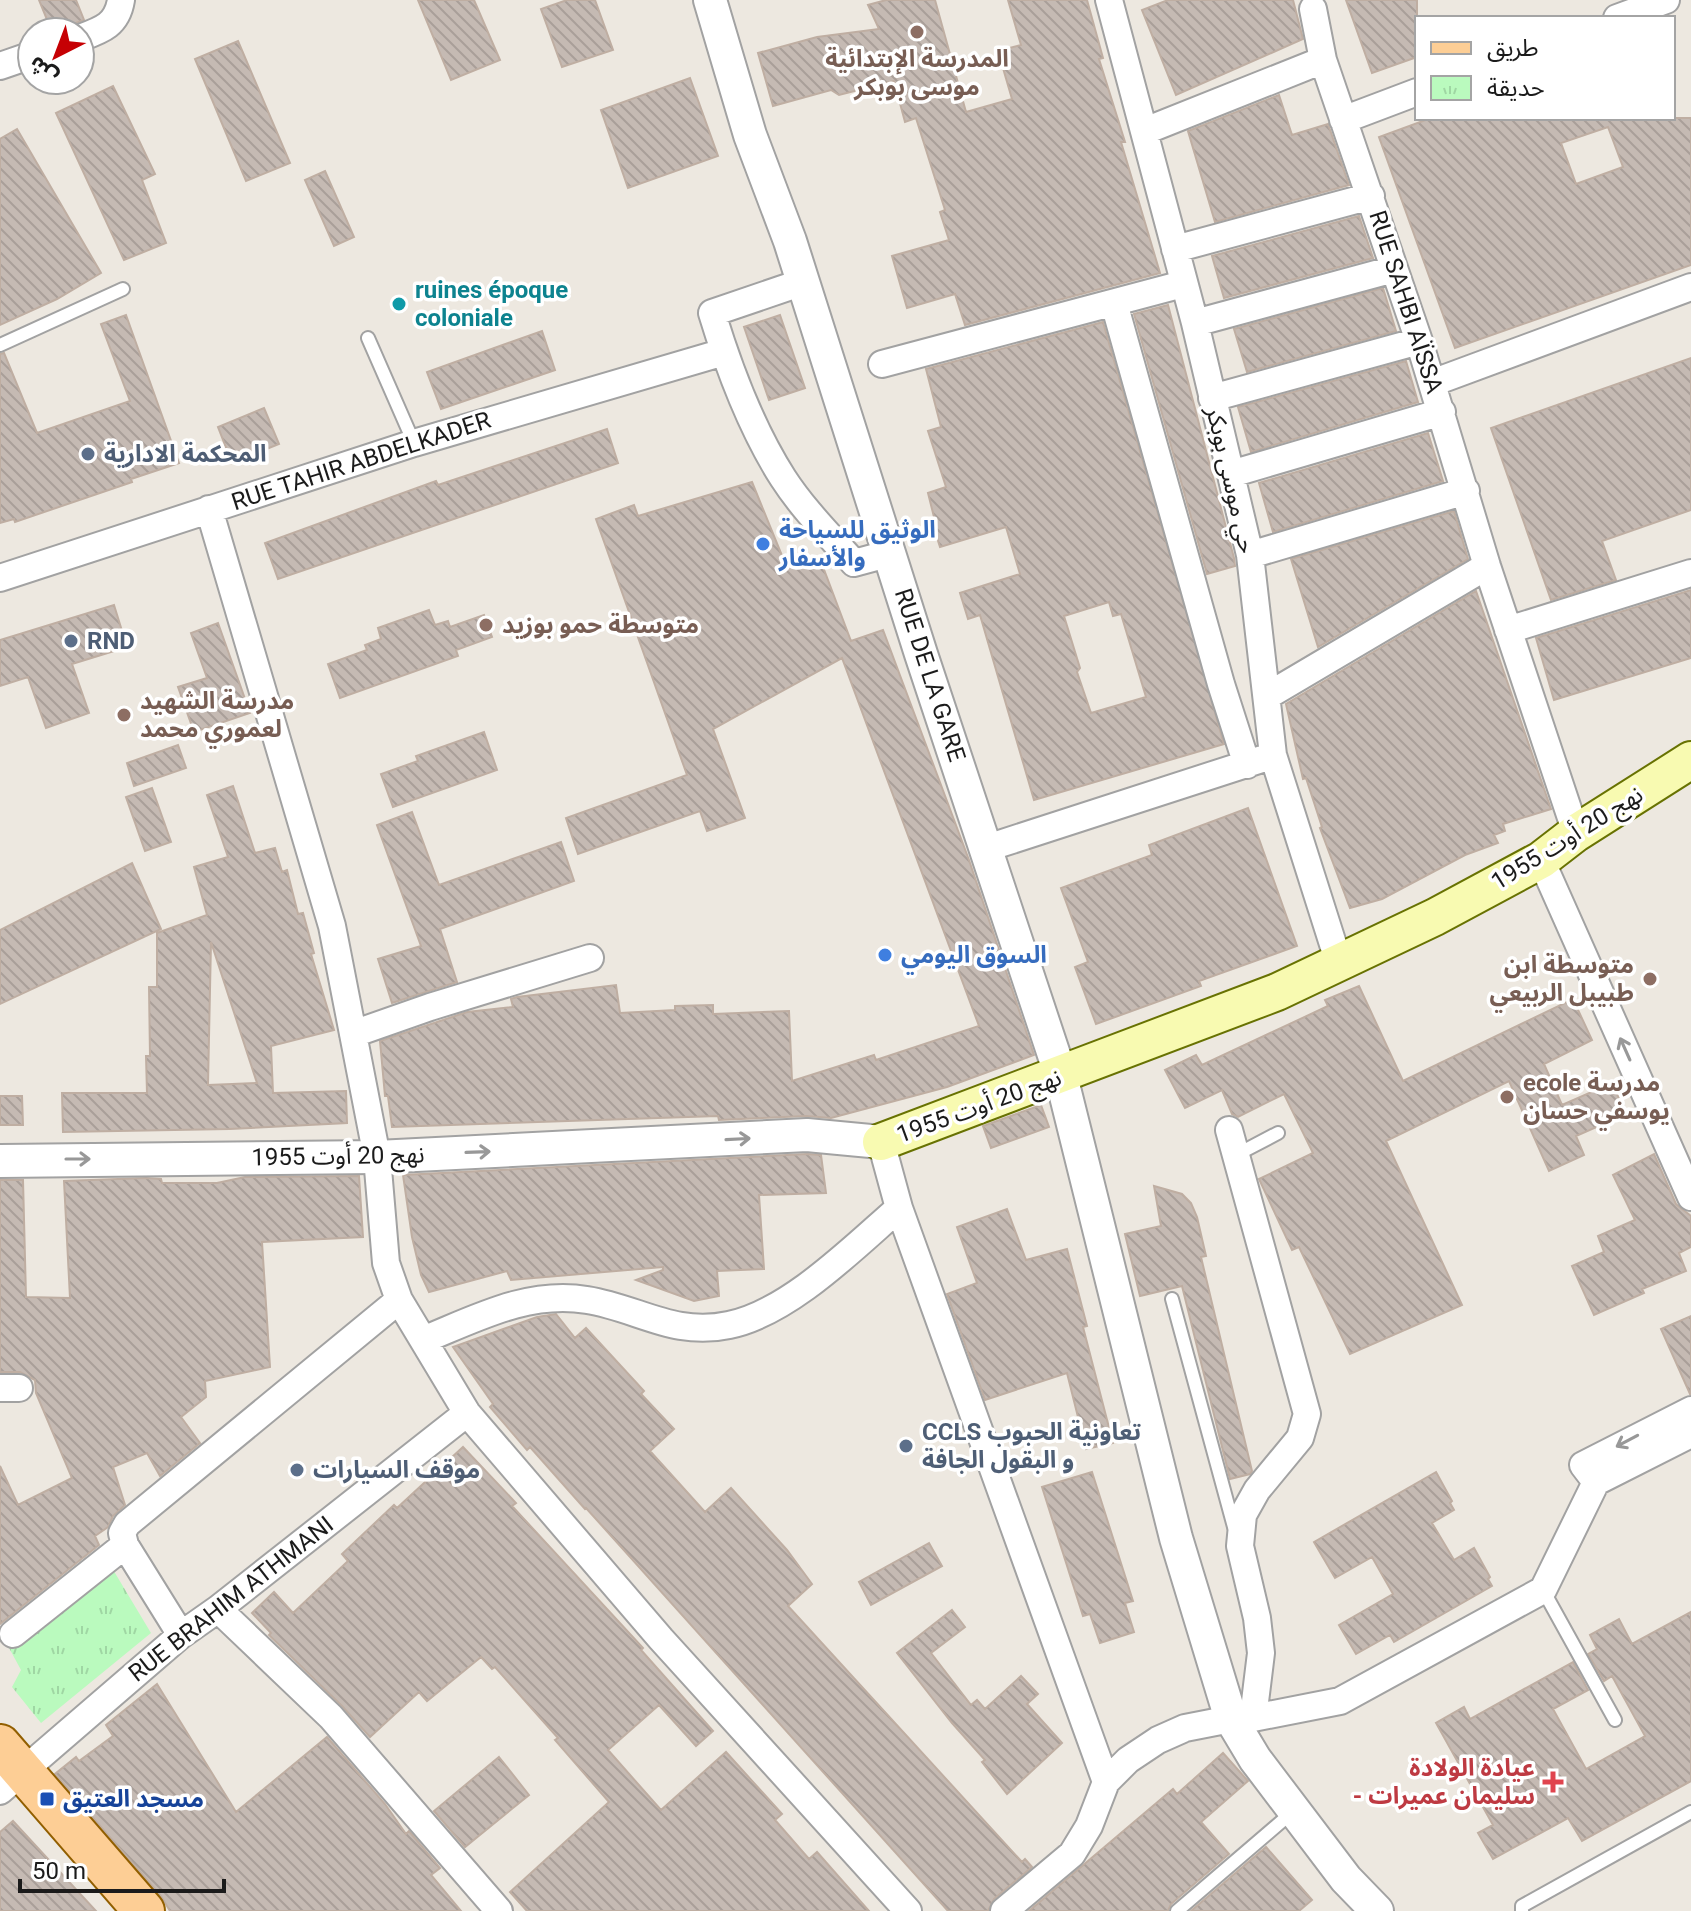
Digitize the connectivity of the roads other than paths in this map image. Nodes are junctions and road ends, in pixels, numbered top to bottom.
1 (121, 0) edge
2 (710, 0) edge
3 (1109, 0) edge
4 (1666, 0) edge
5 (1313, 9) dead end
6 (1622, 16) edge
7 (96, 32) edge
8 (1323, 60) junction
9 (1415, 93) edge
10 (1343, 120) junction
11 (1145, 131) junction
12 (1371, 196) junction
13 (1175, 249) junction
14 (1394, 269) junction
15 (803, 282) junction
16 (1183, 284) junction
17 (1691, 287) edge
18 (123, 289) dead end
19 (1114, 303) junction
20 (1195, 323) junction
21 (368, 338) dead end
22 (1419, 341) junction
23 (0, 345) edge
24 (724, 352) junction
25 (882, 364) dead end
26 (1432, 383) junction
27 (1212, 398) junction
28 (1442, 412) junction
29 (414, 443) junction
30 (1231, 474) junction
31 (1466, 491) junction
32 (209, 509) junction
33 (891, 553) junction
34 (1250, 555) junction
35 (1487, 566) junction
36 (1691, 573) edge
37 (0, 578) edge
38 (1508, 630) junction
39 (1267, 696) junction
40 (1273, 755) junction
41 (1691, 760) edge
42 (1247, 765) junction
43 (1576, 833) junction
44 (987, 848) junction
45 (1541, 860) junction
46 (590, 958) dead end
47 (1339, 963) junction
48 (353, 1034) junction
49 (1061, 1076) junction
50 (1278, 1133) dead end
51 (881, 1142) junction
52 (1233, 1142) joint
53 (377, 1157) junction
54 (0, 1161) edge
55 (1691, 1197) edge
56 (899, 1208) junction
57 (1172, 1299) dead end
58 (399, 1300) junction
59 (423, 1340) junction
60 (1691, 1410) edge
61 (467, 1413) junction
62 (1691, 1434) edge
63 (1596, 1482) junction
64 (125, 1545) junction
65 (1240, 1546) junction
66 (1543, 1590) junction
67 (218, 1609) junction
68 (13, 1634) dead end
69 (181, 1635) junction
70 (1242, 1719) junction
71 (1615, 1720) dead end
72 (7, 1769) edge
73 (1106, 1782) junction
74 (1691, 1812) edge
75 (1282, 1821) dead end
76 (144, 1911) edge
77 (499, 1911) edge
78 (908, 1911) edge
79 (1004, 1911) edge
80 (1177, 1911) edge
81 (1377, 1911) edge
82 (1522, 1911) edge

1 - 7 street
2 - 15 street, RUE DE LA GARE
3 - 11 street, حي موسى بوبكر
4 - 6 street
5 - 8 street, RUE SAHBI AÏSSA
8 - 10 street, RUE SAHBI AÏSSA
8 - 11 street
9 - 10 street
10 - 12 street, RUE SAHBI AÏSSA
11 - 13 street, حي موسى بوبكر
12 - 13 street
12 - 14 street, RUE SAHBI AÏSSA
13 - 16 street, حي موسى بوبكر
14 - 20 street
14 - 22 street, RUE SAHBI AÏSSA
15 - 24 street
15 - 33 street, RUE DE LA GARE
16 - 19 street
16 - 20 street, حي موسى بوبكر
17 - 26 street
18 - 23 lane
19 - 25 street
19 - 42 street
20 - 27 street, حي موسى بوبكر
21 - 29 lane
22 - 26 street, RUE SAHBI AÏSSA
22 - 27 street
24 - 29 street, RUE TAHIR ABDELKADER
24 - 33 street
26 - 28 street, RUE SAHBI AÏSSA
27 - 30 street, حي موسى بوبكر
28 - 30 street
28 - 31 street, RUE SAHBI AÏSSA
29 - 32 street, RUE TAHIR ABDELKADER
30 - 34 street, حي موسى بوبكر
31 - 34 street
31 - 35 street, RUE SAHBI AÏSSA
32 - 37 street, RUE TAHIR ABDELKADER
32 - 48 street
33 - 44 street, RUE DE LA GARE
34 - 39 street, حي موسى بوبكر
35 - 38 street, RUE SAHBI AÏSSA
35 - 39 street
36 - 38 street
38 - 43 street, RUE SAHBI AÏSSA
39 - 40 street, حي موسى بوبكر
40 - 42 street
40 - 47 street, حي موسى بوبكر
41 - 43 main road, نهج 20 أوت 1955
42 - 44 street
43 - 45 main road, نهج 20 أوت 1955
44 - 49 street, RUE DE LA GARE
45 - 47 main road, نهج 20 أوت 1955
55 -> 45 street
46 - 48 street
47 - 49 main road, نهج 20 أوت 1955
48 - 53 street
49 - 51 main road, نهج 20 أوت 1955
49 - 70 street, RUE DE LA GARE
50 - 52 lane
53 -> 51 street, نهج 20 أوت 1955
51 - 56 street
52 - 65 street
54 -> 53 street, نهج 20 أوت 1955
53 - 58 street
56 - 59 street
56 - 73 street
57 - 65 lane
58 - 59 street
58 - 64 street
59 - 61 street
60 -> 63 street
61 - 67 street, RUE BRAHIM ATHMANI
61 - 78 street
62 - 63 street
63 - 66 street
64 - 68 street
64 - 69 street
65 - 70 street
66 - 70 street
66 - 71 lane
67 - 69 street, RUE BRAHIM ATHMANI
67 - 77 street
69 - 72 street, RUE BRAHIM ATHMANI
70 - 73 street
70 - 81 street, RUE DE LA GARE
72 - 76 main road
73 - 79 street
74 - 82 lane
75 - 80 lane

